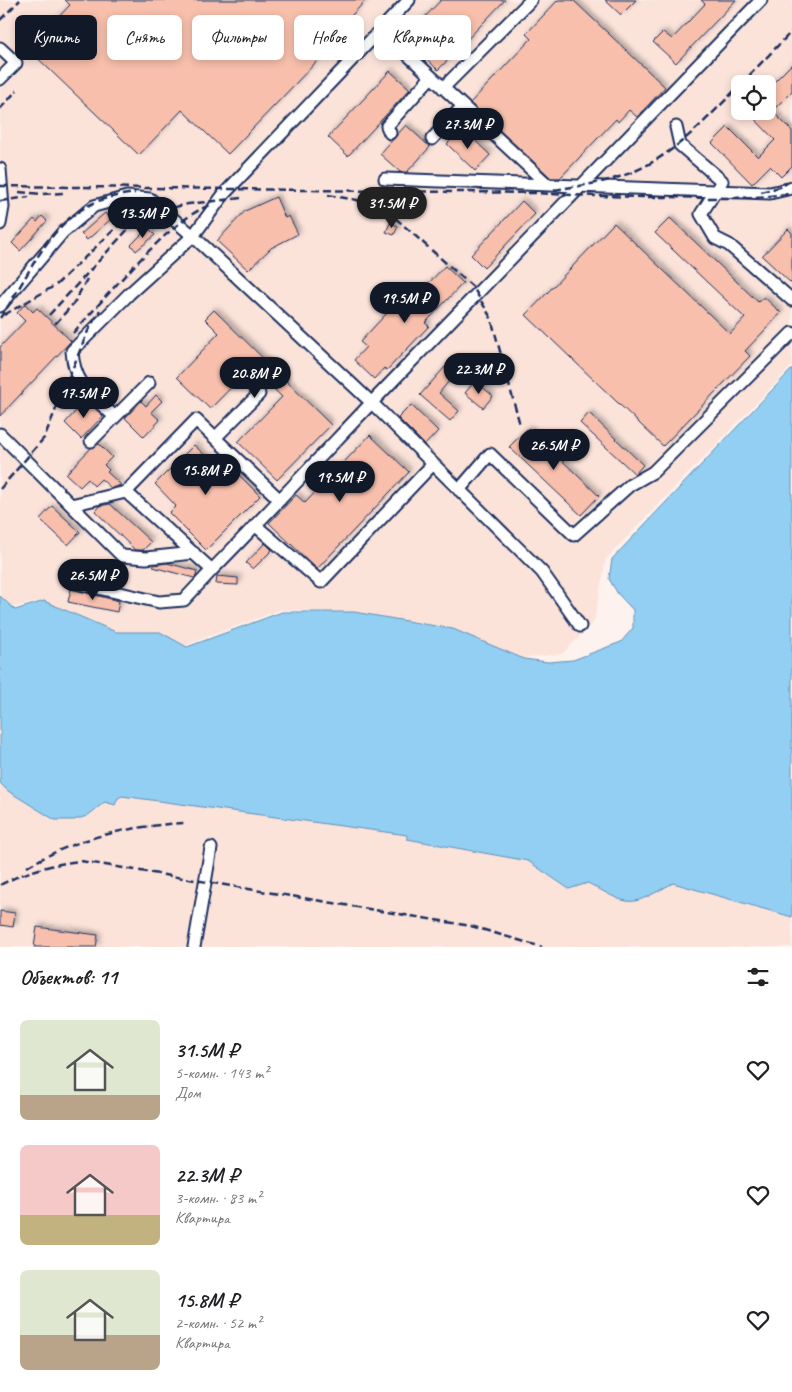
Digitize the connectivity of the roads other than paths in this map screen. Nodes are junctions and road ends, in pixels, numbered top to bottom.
1 (409, 0) edge
2 (531, 0) edge
3 (761, 0) edge
4 (395, 15) edge
5 (374, 37) edge
6 (0, 48) edge
7 (414, 60) edge
8 (432, 77) junction
9 (0, 78) edge
10 (443, 88) junction
11 (463, 106) junction
12 (676, 127) dead end
13 (390, 133) dead end
14 (432, 139) dead end
15 (0, 169) edge
16 (385, 179) dead end
17 (548, 185) junction
18 (581, 186) junction
19 (792, 188) edge
20 (716, 192) junction
21 (0, 224) edge
22 (193, 236) junction
23 (792, 300) edge
24 (0, 306) edge
25 (792, 333) edge
26 (149, 383) dead end
27 (258, 394) dead end
28 (372, 403) junction
29 (115, 417) junction
30 (0, 434) edge
31 (215, 438) junction
32 (91, 441) dead end
33 (433, 464) junction
34 (459, 490) junction
35 (126, 492) junction
36 (280, 500) junction
37 (71, 505) junction
38 (255, 525) junction
39 (194, 553) junction
40 (212, 570) junction
41 (72, 582) dead end
42 (580, 626) dead end
43 (211, 848) dead end
44 (194, 947) edge

1 - 4 lane
2 - 10 lane
3 - 18 lane
5 - 22 lane
6 - 9 lane
7 - 8 lane
8 - 10 lane
8 - 13 lane
10 - 11 lane
11 - 14 lane
11 - 17 lane
12 - 20 lane
15 - 21 lane
16 - 17 lane
17 - 18 lane
18 - 20 lane
18 - 28 lane
19 - 20 lane
20 - 23 lane
22 - 24 lane
22 - 28 lane
22 - 29 lane
25 - 34 lane
26 - 29 lane
27 - 31 lane
28 - 33 lane
28 - 36 lane
29 - 32 lane
30 - 37 lane
31 - 35 lane
31 - 36 lane
33 - 34 lane
33 - 38 lane
34 - 42 lane
35 - 37 lane
35 - 39 lane
36 - 38 lane
37 - 39 lane
38 - 40 lane
39 - 40 lane
40 - 41 lane
43 - 44 lane

